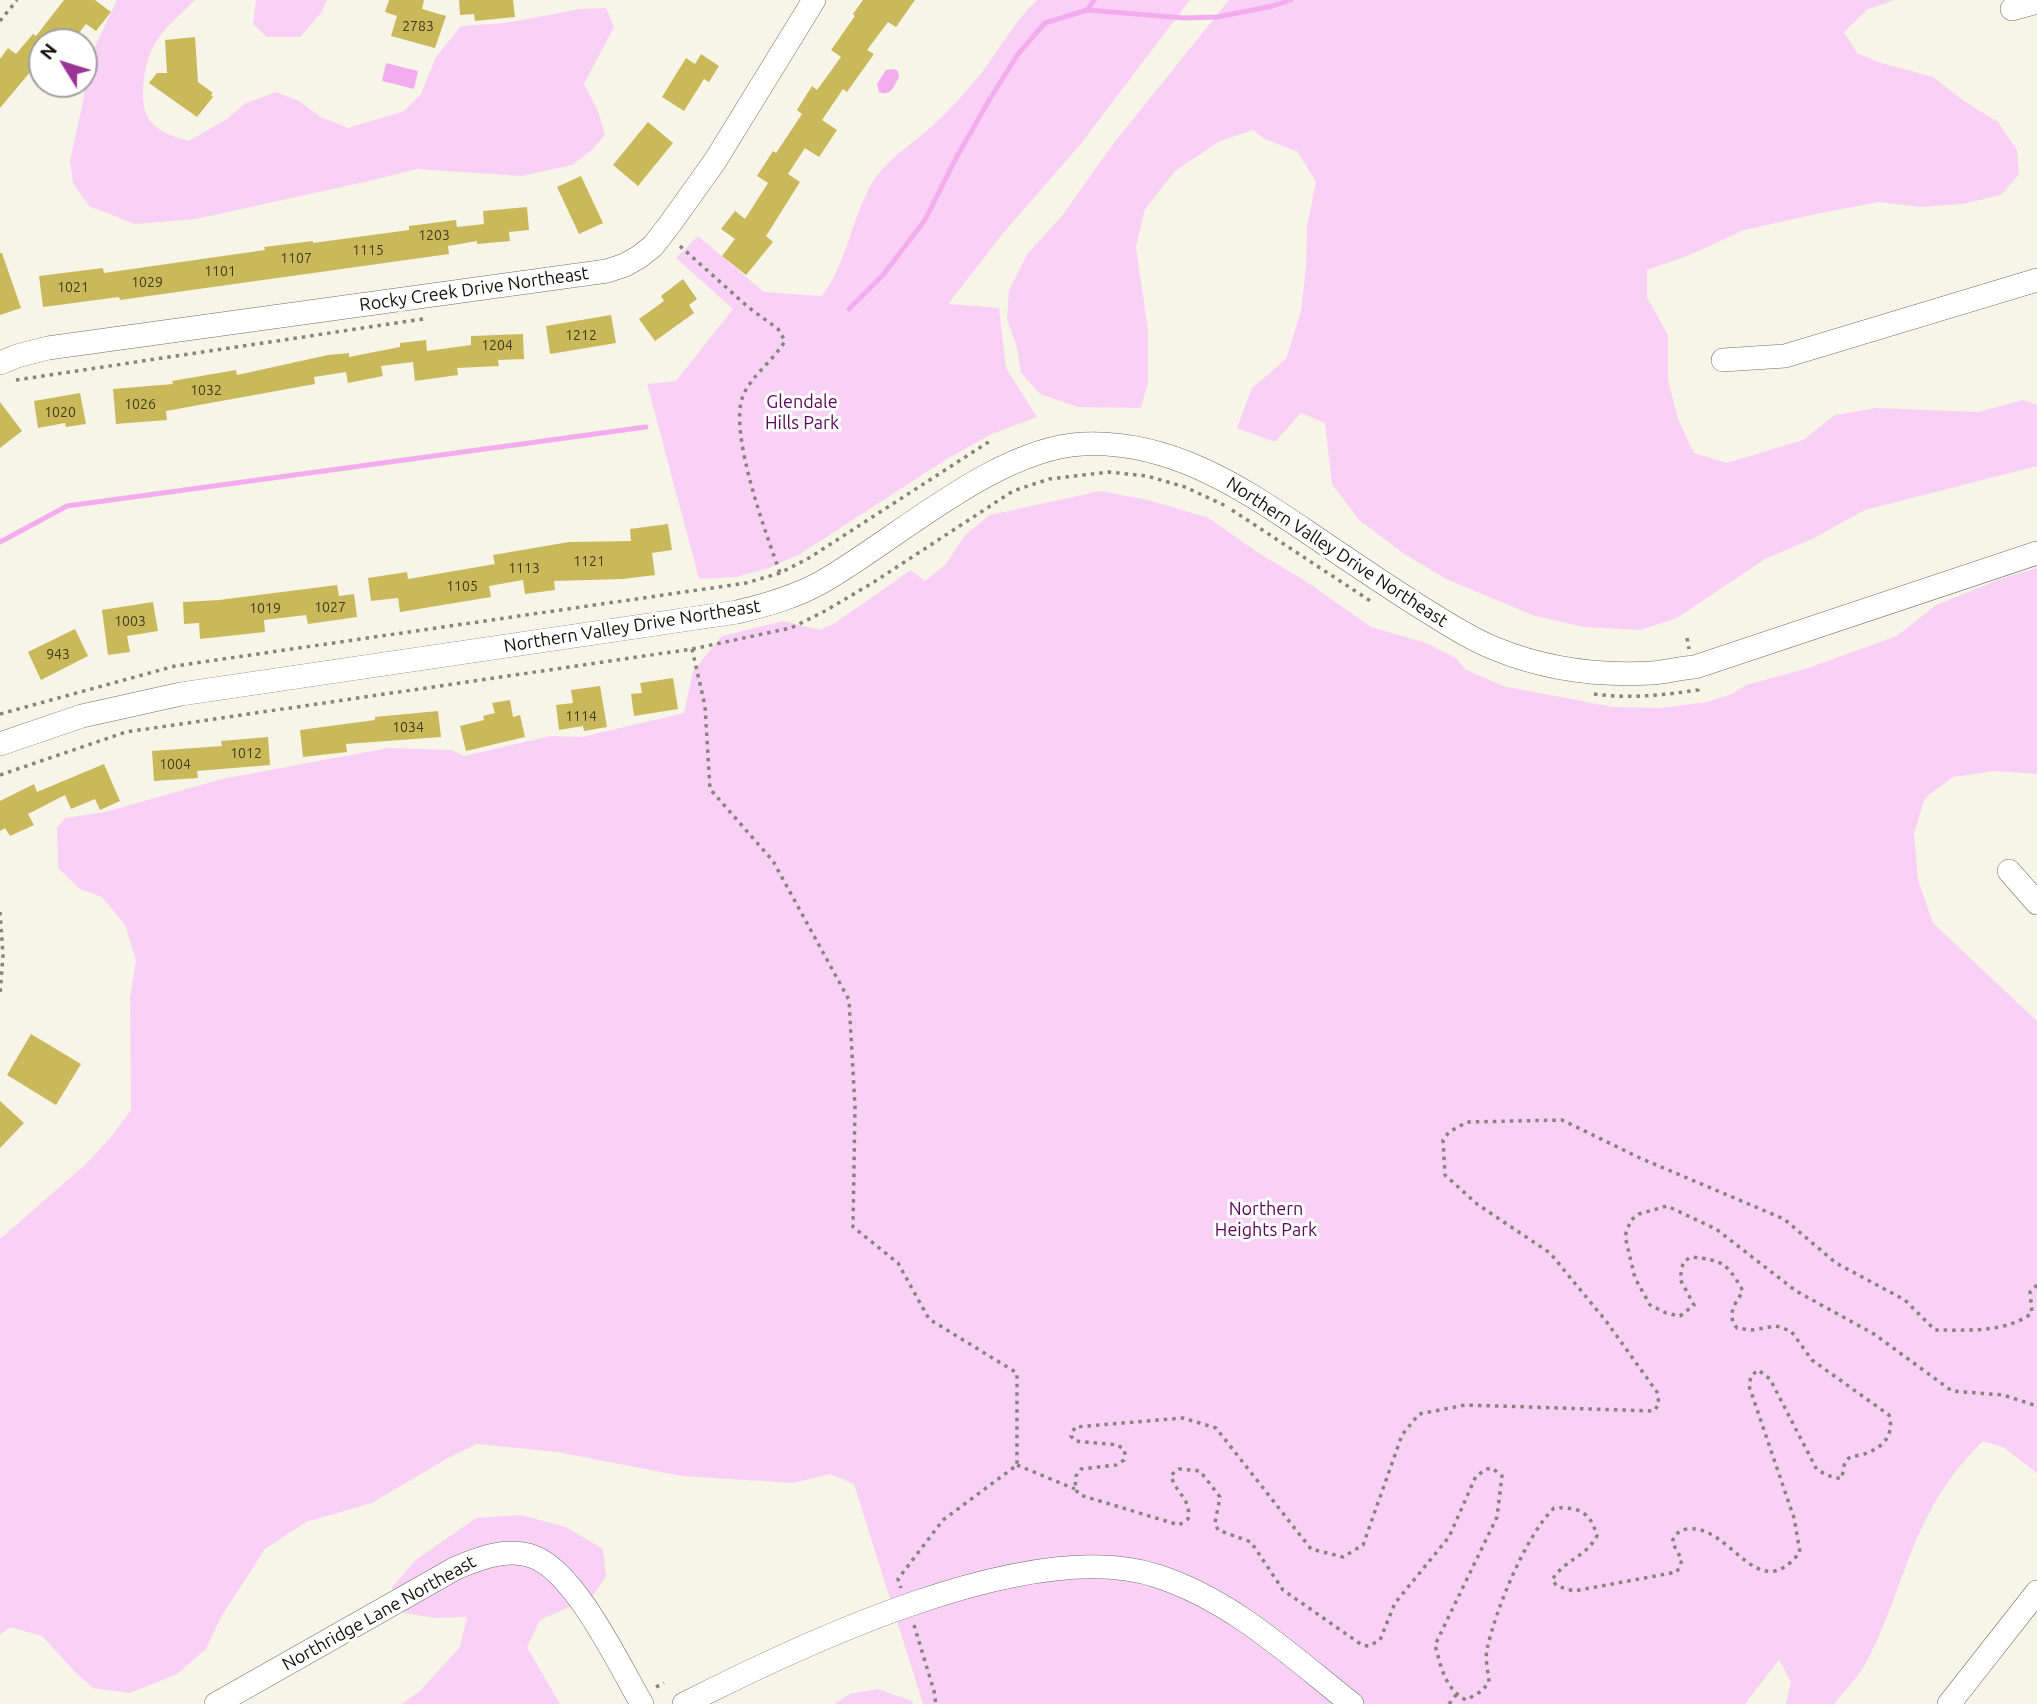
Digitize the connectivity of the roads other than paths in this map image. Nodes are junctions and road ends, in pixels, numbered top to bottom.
1 (814, 0) edge
2 (2037, 2) edge
3 (2012, 9) dead end
4 (2037, 280) edge
5 (1723, 360) dead end
6 (0, 363) edge
7 (2037, 553) edge
8 (0, 744) edge
9 (2009, 871) dead end
10 (2037, 902) edge
11 (2037, 1592) edge
12 (216, 1704) edge
13 (642, 1704) edge
14 (684, 1704) edge
15 (1352, 1704) edge
16 (1949, 1704) edge

1 - 6 street, Rocky Creek Drive Northeast
2 - 3 street
4 - 5 street
7 - 8 street, Northern Valley Drive Northeast
9 - 10 street
11 - 16 street
12 - 13 street, Northridge Lane Northeast
14 - 15 street

